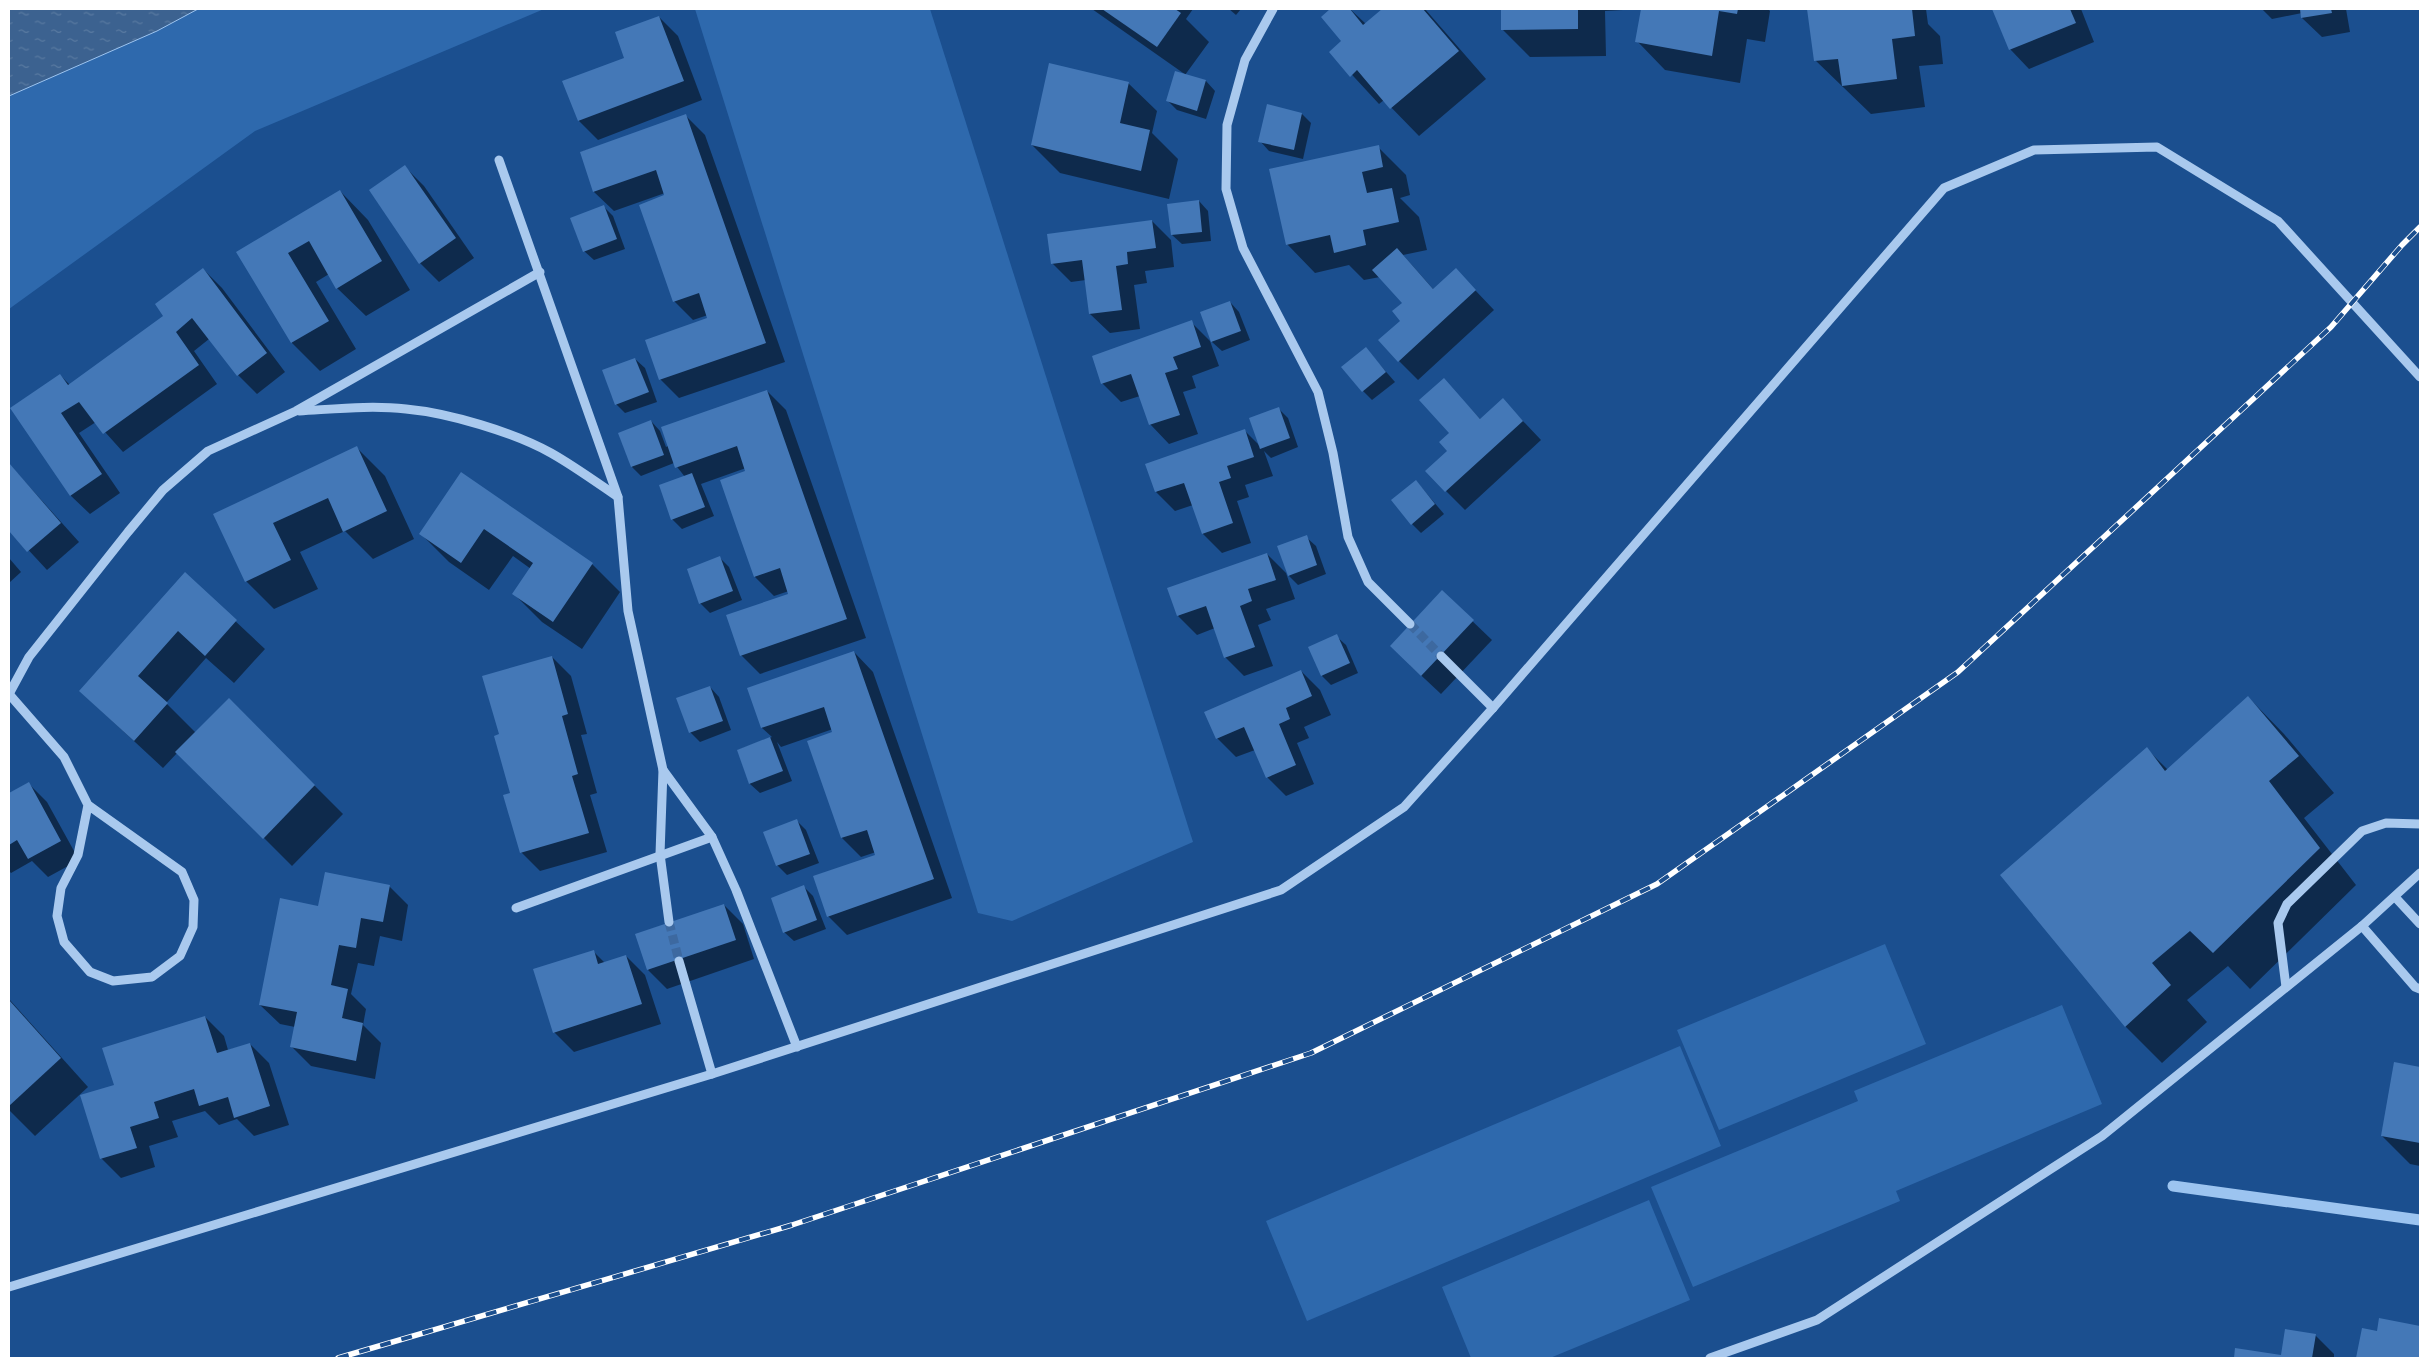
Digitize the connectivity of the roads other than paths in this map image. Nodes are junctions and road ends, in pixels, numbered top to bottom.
1 (1273, 9) edge
2 (499, 160) dead end
3 (540, 272) junction
4 (2420, 377) edge
5 (296, 411) junction
6 (618, 497) junction
7 (1410, 624) tunnel mouth
8 (1441, 656) tunnel mouth
9 (9, 694) edge
10 (1493, 708) junction
11 (663, 770) junction
12 (88, 805) junction
13 (2420, 824) edge
14 (712, 837) junction
15 (660, 854) junction
16 (2420, 873) edge
17 (2395, 897) junction
18 (516, 908) dead end
19 (669, 922) tunnel mouth
20 (2420, 924) edge
21 (2362, 926) junction
22 (679, 961) tunnel mouth
23 (2286, 987) junction
24 (2420, 989) edge
25 (797, 1047) junction
26 (712, 1074) junction
27 (9, 1287) edge
28 (1710, 1358) edge

1 - 7 street
2 - 3 street
3 - 5 street
3 - 6 street
4 - 10 street
5 - 6 street
5 - 9 street
6 - 11 street
8 - 10 street
9 - 12 street
10 - 25 street
11 - 14 street
11 - 15 street
12 - 12 street
13 - 23 street
14 - 15 street
14 - 25 street
15 - 18 street
15 - 19 street
16 - 17 street
17 - 20 street
17 - 21 street
21 - 23 street
21 - 24 street
22 - 26 street
23 - 28 street
25 - 26 street
26 - 27 street

